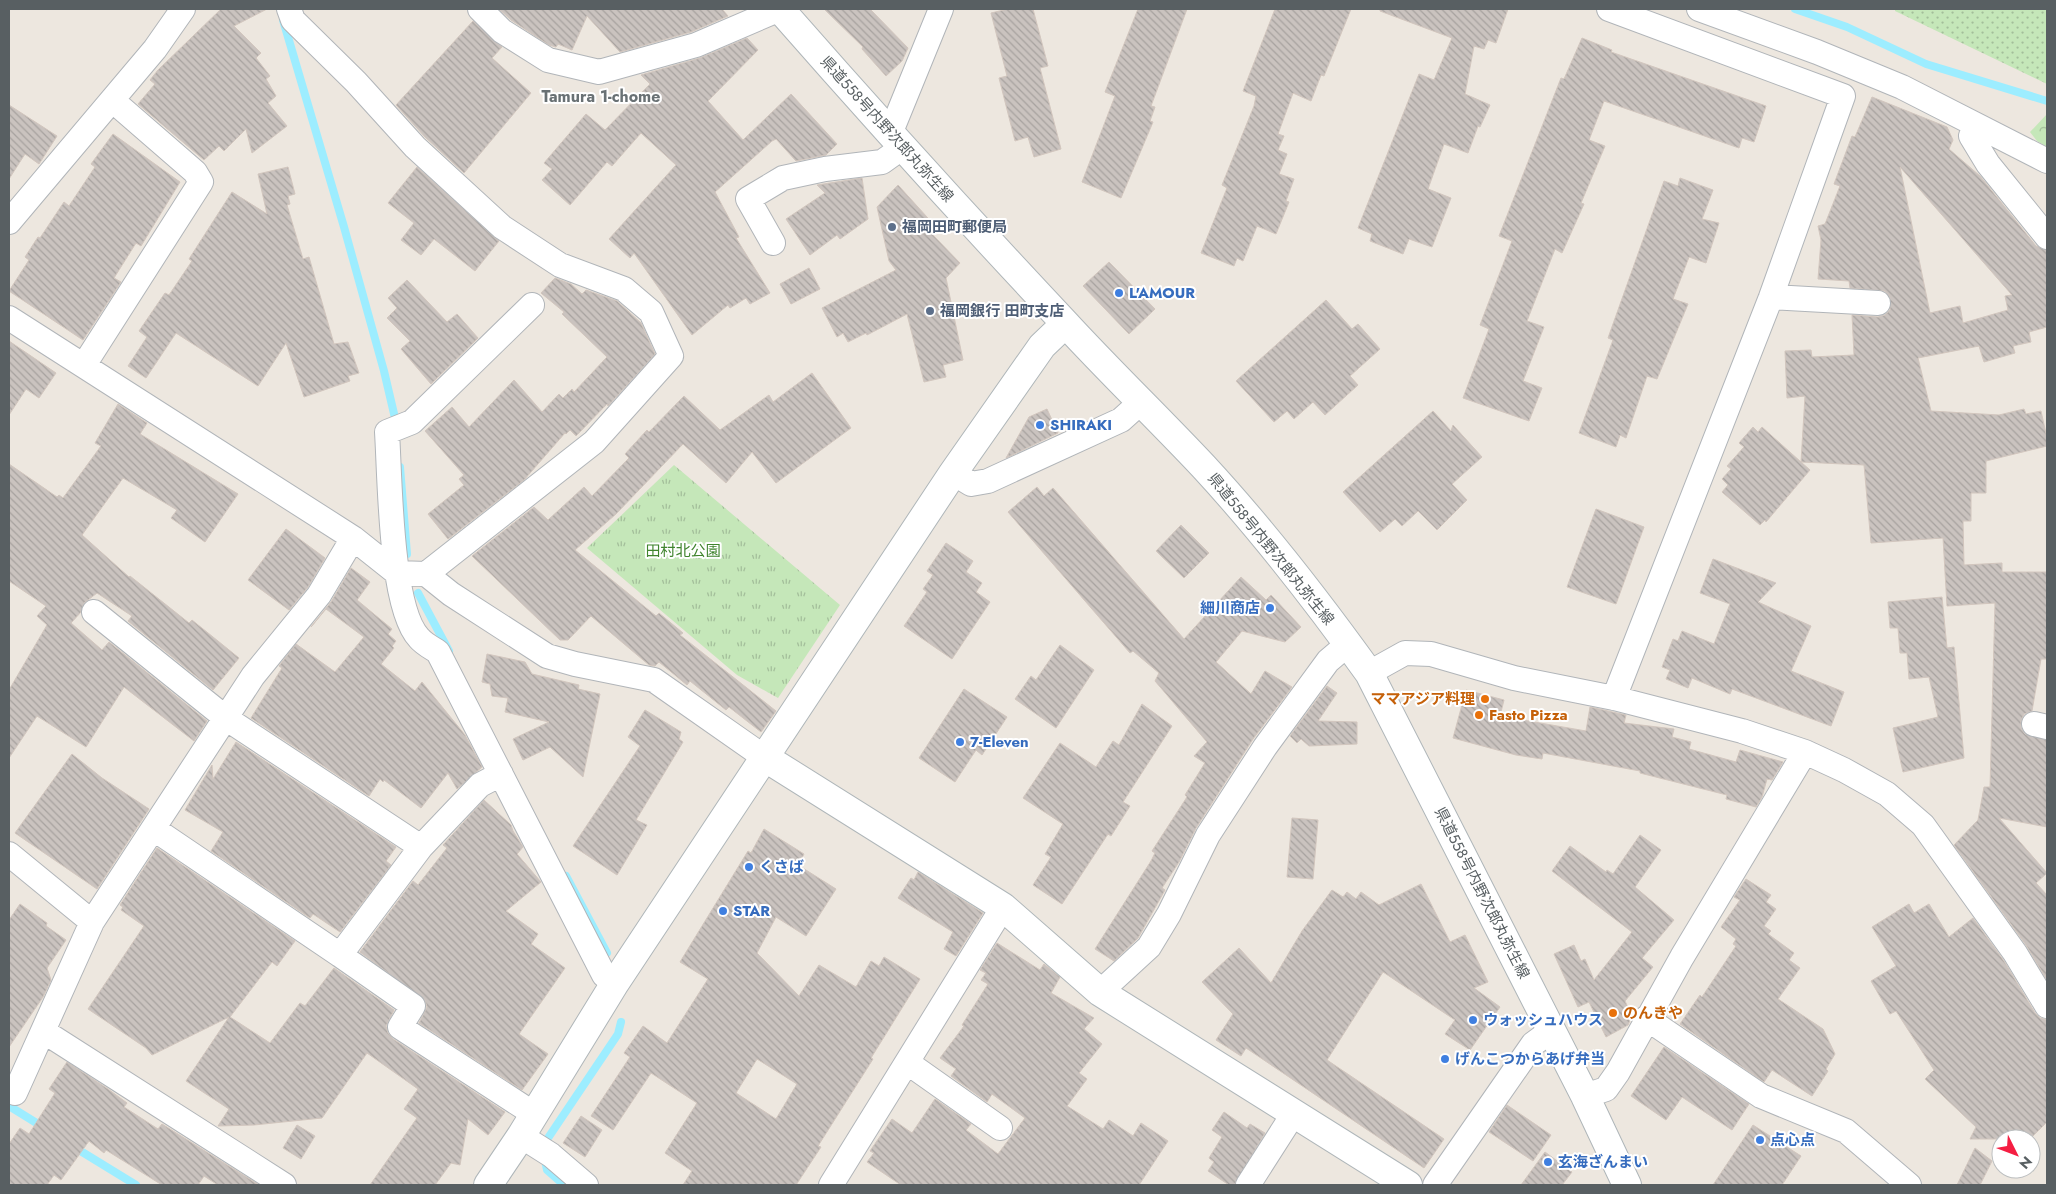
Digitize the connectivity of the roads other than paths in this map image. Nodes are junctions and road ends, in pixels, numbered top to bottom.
1 (183, 9) edge
2 (290, 9) edge
3 (480, 9) edge
4 (780, 9) edge
5 (941, 9) edge
6 (1609, 9) edge
7 (1699, 9) edge
8 (112, 100) junction
9 (1975, 126) junction
10 (897, 141) junction
11 (2047, 161) edge
12 (9, 222) edge
13 (2047, 237) edge
14 (773, 243) dead end
15 (1770, 297) junction
16 (1878, 303) dead end
17 (532, 305) dead end
18 (9, 318) edge
19 (1065, 324) junction
20 (84, 365) junction
21 (1141, 402) junction
22 (953, 473) junction
23 (353, 538) junction
24 (397, 573) junction
25 (426, 574) junction
26 (94, 612) dead end
27 (1348, 644) junction
28 (1369, 673) junction
29 (1614, 698) junction
30 (228, 719) junction
31 (1805, 752) junction
32 (764, 757) junction
33 (501, 774) junction
34 (154, 829) junction
35 (421, 847) junction
36 (9, 854) edge
37 (1003, 907) junction
38 (92, 922) junction
39 (340, 955) junction
40 (614, 983) junction
41 (1100, 992) junction
42 (2047, 1006) edge
43 (1646, 1018) junction
44 (1552, 1030) junction
45 (43, 1031) junction
46 (908, 1062) junction
47 (15, 1093) dead end
48 (1585, 1096) junction
49 (1294, 1113) junction
50 (528, 1125) junction
51 (1000, 1128) dead end
52 (284, 1185) edge
53 (488, 1185) edge
54 (586, 1185) edge
55 (831, 1185) edge
56 (1248, 1185) edge
57 (1408, 1185) edge
58 (1435, 1185) edge
59 (1627, 1185) edge
60 (1908, 1185) edge

1 - 8 street
2 - 25 street
3 - 4 street
4 - 10 street, 県道558号内野次郎丸弥生線
5 - 10 street
6 - 15 street
7 - 9 street
8 - 12 street
8 - 20 street
9 - 11 street
9 - 13 street
10 - 14 street
10 - 19 street, 県道558号内野次郎丸弥生線
15 - 16 street
15 - 29 street
17 - 24 street
18 - 20 street
19 - 21 street, 県道558号内野次郎丸弥生線
19 - 22 street
20 - 23 street
21 - 22 street
21 - 27 street, 県道558号内野次郎丸弥生線
22 - 32 street
23 - 24 street
23 - 30 street
24 - 25 street
24 - 33 street
25 - 32 street
26 - 30 street
27 - 28 street, 県道558号内野次郎丸弥生線
27 - 41 street
28 - 29 street
28 - 44 street, 県道558号内野次郎丸弥生線
29 - 31 street
30 - 34 street
30 - 35 street
31 - 42 street
31 - 43 street
32 - 37 street
32 - 40 street
33 - 35 street
33 - 40 street
34 - 38 street
34 - 39 street
35 - 39 street
36 - 38 street
37 - 41 street
37 - 46 street
38 - 45 street
39 - 50 street
40 - 50 street
41 - 49 street
43 - 48 street
43 - 60 street
44 - 48 street, 県道558号内野次郎丸弥生線
44 - 58 street
45 - 47 street
45 - 52 street
46 - 51 street
46 - 55 street
48 - 59 street, 県道558号内野次郎丸弥生線
49 - 56 street
49 - 57 street
50 - 53 street
50 - 54 street

